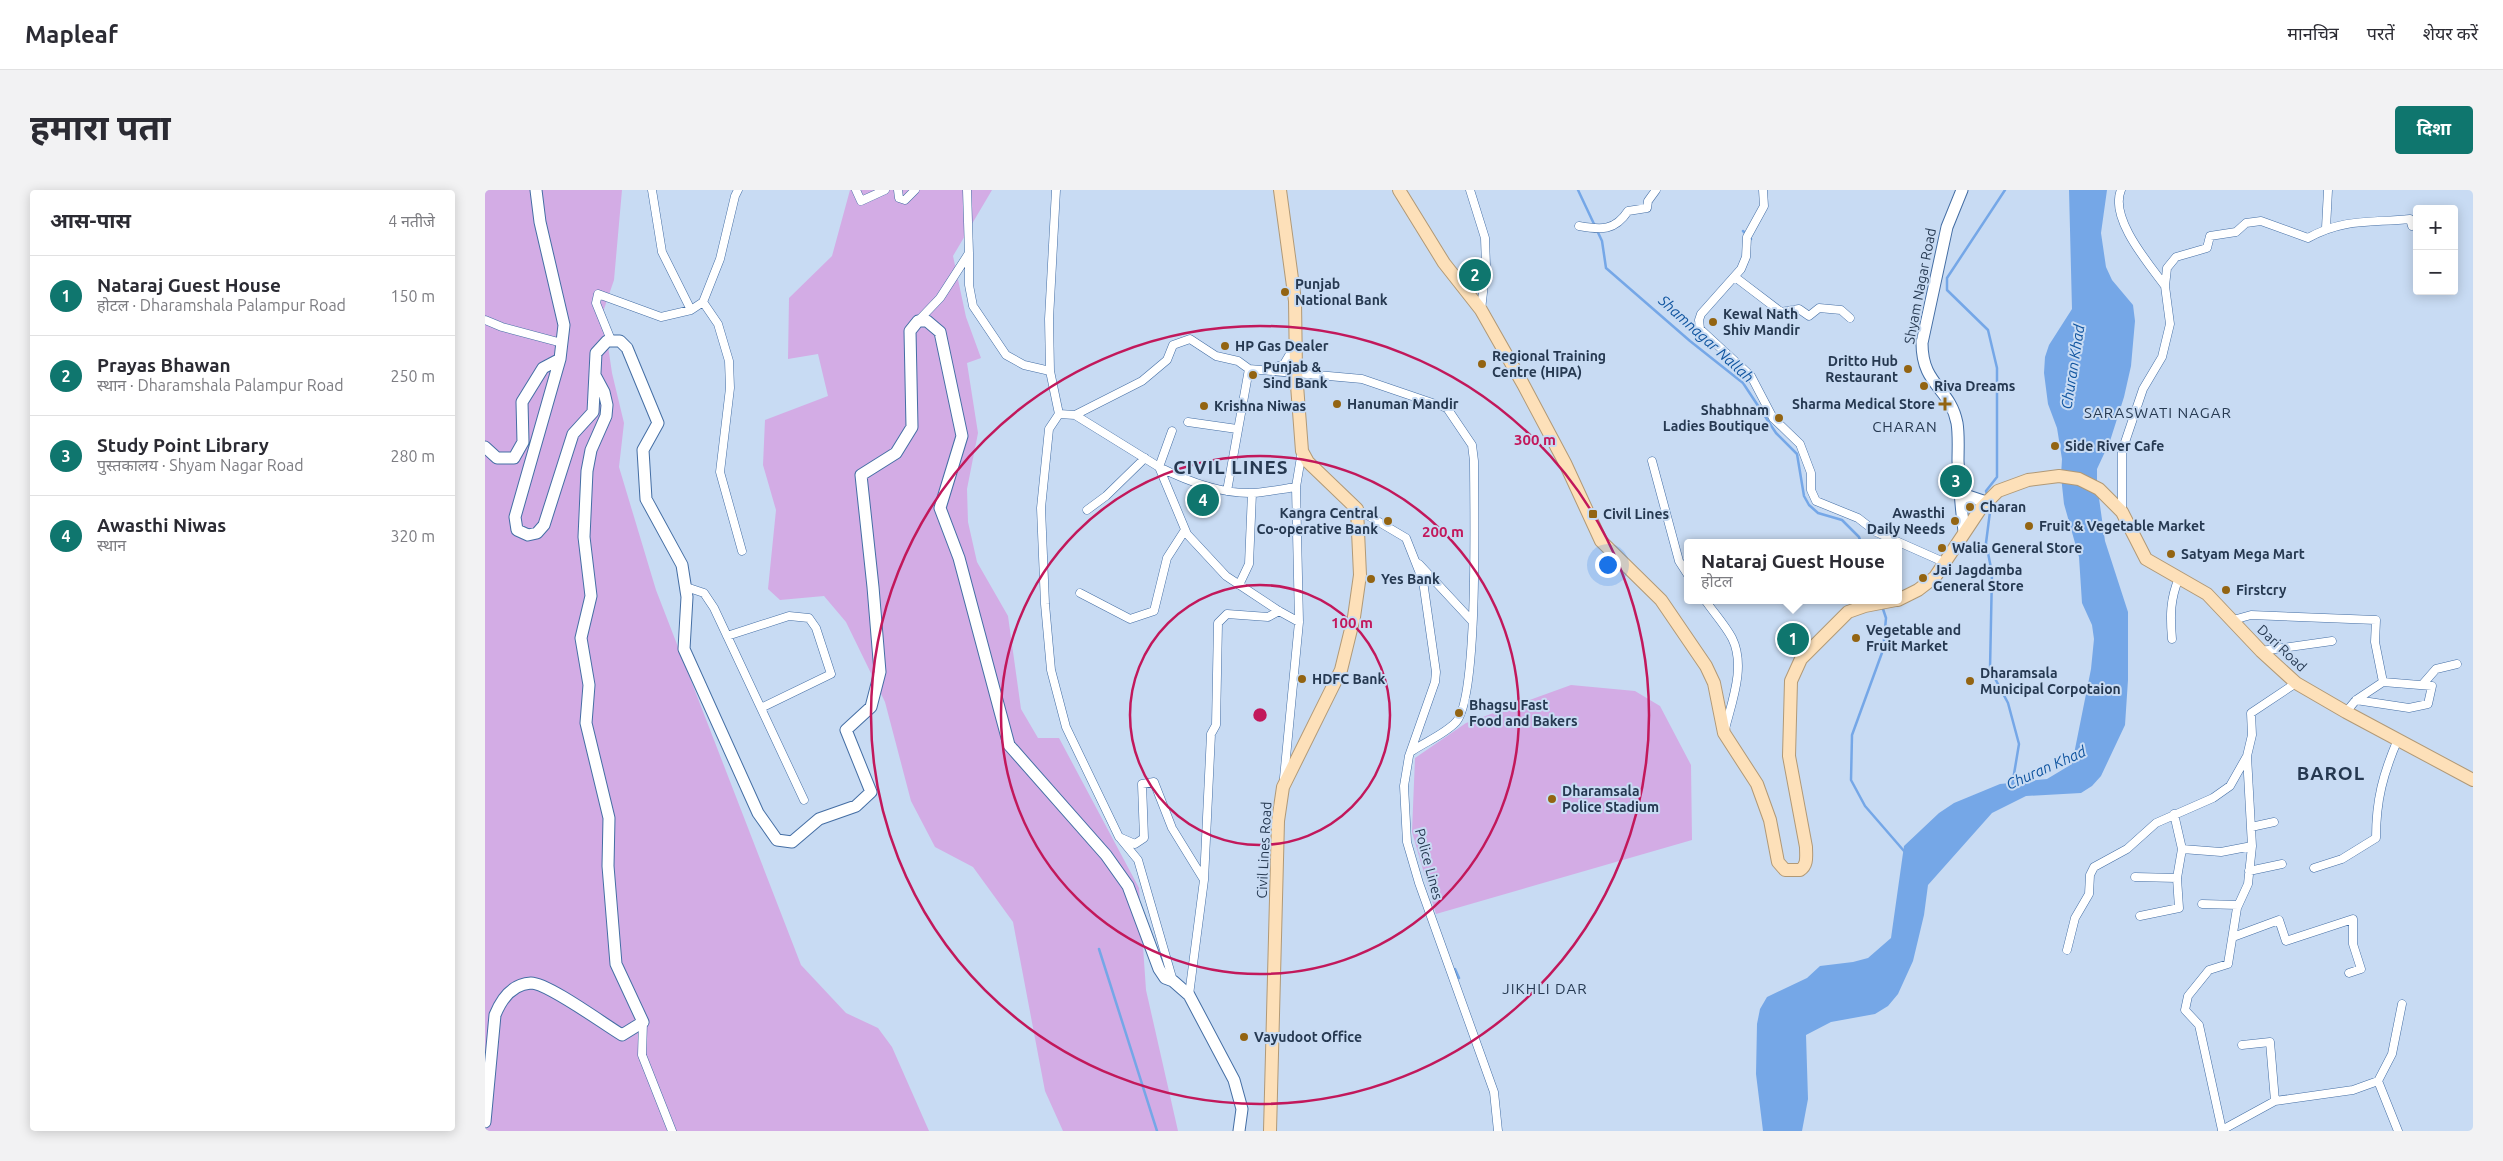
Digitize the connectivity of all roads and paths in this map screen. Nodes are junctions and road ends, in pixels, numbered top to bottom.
1 (536, 190) edge
2 (652, 190) edge
3 (738, 190) edge
4 (856, 190) edge
5 (885, 190) edge
6 (899, 190) edge
7 (915, 190) edge
8 (967, 190) edge
9 (1056, 190) edge
10 (1280, 190) edge
11 (1399, 190) edge
12 (1470, 190) edge
13 (1656, 190) edge
14 (1763, 190) edge
15 (1962, 190) edge
16 (2121, 190) edge
17 (2328, 190) edge
18 (1579, 226) dead end
19 (2412, 226) dead end
20 (2326, 228) junction
21 (969, 253) junction
22 (1735, 277) junction
23 (2165, 286) junction
24 (703, 302) junction
25 (691, 310) junction
26 (1481, 310) junction
27 (1849, 318) dead end
28 (485, 320) edge
29 (918, 321) junction
30 (611, 340) junction
31 (562, 343) junction
32 (1296, 343) junction
33 (560, 359) junction
34 (1249, 369) junction
35 (1269, 370) junction
36 (1051, 371) junction
37 (1296, 372) junction
38 (596, 377) junction
39 (1059, 414) junction
40 (1075, 415) junction
41 (1188, 422) dead end
42 (1237, 429) junction
43 (1172, 431) dead end
44 (485, 447) edge
45 (1301, 451) junction
46 (1145, 458) junction
47 (1652, 461) dead end
48 (1159, 467) junction
49 (1296, 487) junction
50 (1227, 490) junction
51 (1252, 493) junction
52 (1959, 493) junction
53 (1986, 503) junction
54 (1357, 509) junction
55 (1087, 510) dead end
56 (2122, 512) junction
57 (1185, 530) junction
58 (1964, 531) junction
59 (1893, 539) edge
60 (1902, 543) edge
61 (741, 551) dead end
62 (1415, 560) junction
63 (1946, 563) junction
64 (1684, 569) edge
65 (2179, 578) junction
66 (1239, 585) junction
67 (686, 587) junction
68 (1080, 593) dead end
69 (1902, 598) edge
70 (1708, 604) edge
71 (1877, 604) edge
72 (1279, 611) junction
73 (2233, 620) junction
74 (1472, 621) junction
75 (1299, 622) junction
76 (727, 636) junction
77 (2172, 639) dead end
78 (2332, 641) dead end
79 (2261, 651) junction
80 (2457, 664) dead end
81 (2383, 682) junction
82 (2297, 683) junction
83 (2422, 685) junction
84 (2356, 700) junction
85 (761, 708) junction
86 (2346, 712) junction
87 (1724, 733) junction
88 (2398, 740) junction
89 (1412, 751) junction
90 (2247, 756) junction
91 (2473, 780) edge
92 (1283, 787) junction
93 (804, 800) dead end
94 (2174, 814) junction
95 (2274, 822) dead end
96 (2251, 827) junction
97 (1119, 837) junction
98 (2252, 846) junction
99 (2182, 849) junction
100 (2282, 864) dead end
101 (2314, 868) dead end
102 (2249, 871) junction
103 (2135, 877) dead end
104 (2177, 878) junction
105 (1204, 880) junction
106 (2202, 904) dead end
107 (2238, 905) junction
108 (2140, 916) dead end
109 (2233, 938) junction
110 (2067, 950) dead end
111 (2349, 973) dead end
112 (1173, 981) junction
113 (1189, 996) junction
114 (2402, 1004) dead end
115 (643, 1022) junction
116 (2242, 1045) dead end
117 (2378, 1081) junction
118 (2275, 1101) junction
119 (485, 1122) edge
120 (671, 1131) edge
121 (1239, 1131) edge
122 (1270, 1131) edge
123 (1498, 1131) edge
124 (2221, 1131) edge
125 (2397, 1131) edge

1 - 31 street
2 - 25 street
3 - 24 street
4 - 5 street
6 - 7 street
8 - 21 street
9 - 36 street
10 - 32 main road
11 - 26 main road
12 - 26 street
13 - 18 street
14 - 22 street
15 - 52 street, Shyam Nagar Road
16 - 23 street
17 - 20 street
19 - 20 street
20 - 23 street
21 - 29 street
21 - 36 street
22 - 27 street
22 - 59 street
23 - 56 street
24 - 25 street
24 - 61 street
25 - 30 street
26 - 87 main road
28 - 31 street
29 - 67 street
29 - 112 street
30 - 38 street
30 - 67 street
31 - 33 street
32 - 35 street
32 - 37 main road
33 - 38 street
33 - 44 street
34 - 35 street
34 - 40 street
34 - 42 street
35 - 37 street
36 - 39 street
37 - 45 main road
37 - 74 street
38 - 115 street
39 - 40 street
39 - 97 street
40 - 46 street
41 - 42 street
42 - 50 street
43 - 48 street
45 - 49 street
45 - 54 main road
46 - 48 street
46 - 55 street
47 - 64 street
48 - 50 street
48 - 57 street
49 - 51 street
49 - 75 street
50 - 51 street
51 - 66 street
52 - 53 street
52 - 58 street, Shyam Nagar Road
53 - 56 main road, Dari Road
53 - 58 main road
54 - 62 street, Police Lines
54 - 92 main road, Civil Lines Road
56 - 65 main road, Dari Road
57 - 66 street
57 - 68 street
58 - 63 main road
60 - 63 street
62 - 74 street
62 - 89 street, Police Lines
63 - 69 main road
65 - 73 main road, Dari Road
65 - 77 street
66 - 72 street
67 - 76 street
70 - 87 street
71 - 87 main road
72 - 75 street
72 - 105 street
73 - 79 main road, Dari Road
73 - 81 street
74 - 89 street
75 - 92 street
76 - 85 street
76 - 85 street
78 - 79 street
79 - 82 main road, Dari Road
80 - 83 street
81 - 83 street
81 - 84 street
82 - 86 main road, Dari Road
82 - 90 street
83 - 84 street
84 - 86 street
85 - 93 street
86 - 88 main road, Dari Road
88 - 91 main road, Dari Road
88 - 101 street
89 - 123 street, Police Lines
90 - 94 street
90 - 96 street
92 - 122 main road, Civil Lines Road
94 - 99 street
94 - 110 street
95 - 96 street
96 - 98 street
97 - 105 street
97 - 112 street
98 - 99 street
98 - 102 street
99 - 104 street
100 - 102 street
102 - 107 street
103 - 104 street
104 - 108 street
105 - 113 street
106 - 107 street
107 - 109 street
109 - 111 street
109 - 124 street
112 - 113 street
113 - 121 street
114 - 117 street
115 - 119 street
115 - 120 street
116 - 118 street
117 - 118 street
117 - 125 street
118 - 124 street

